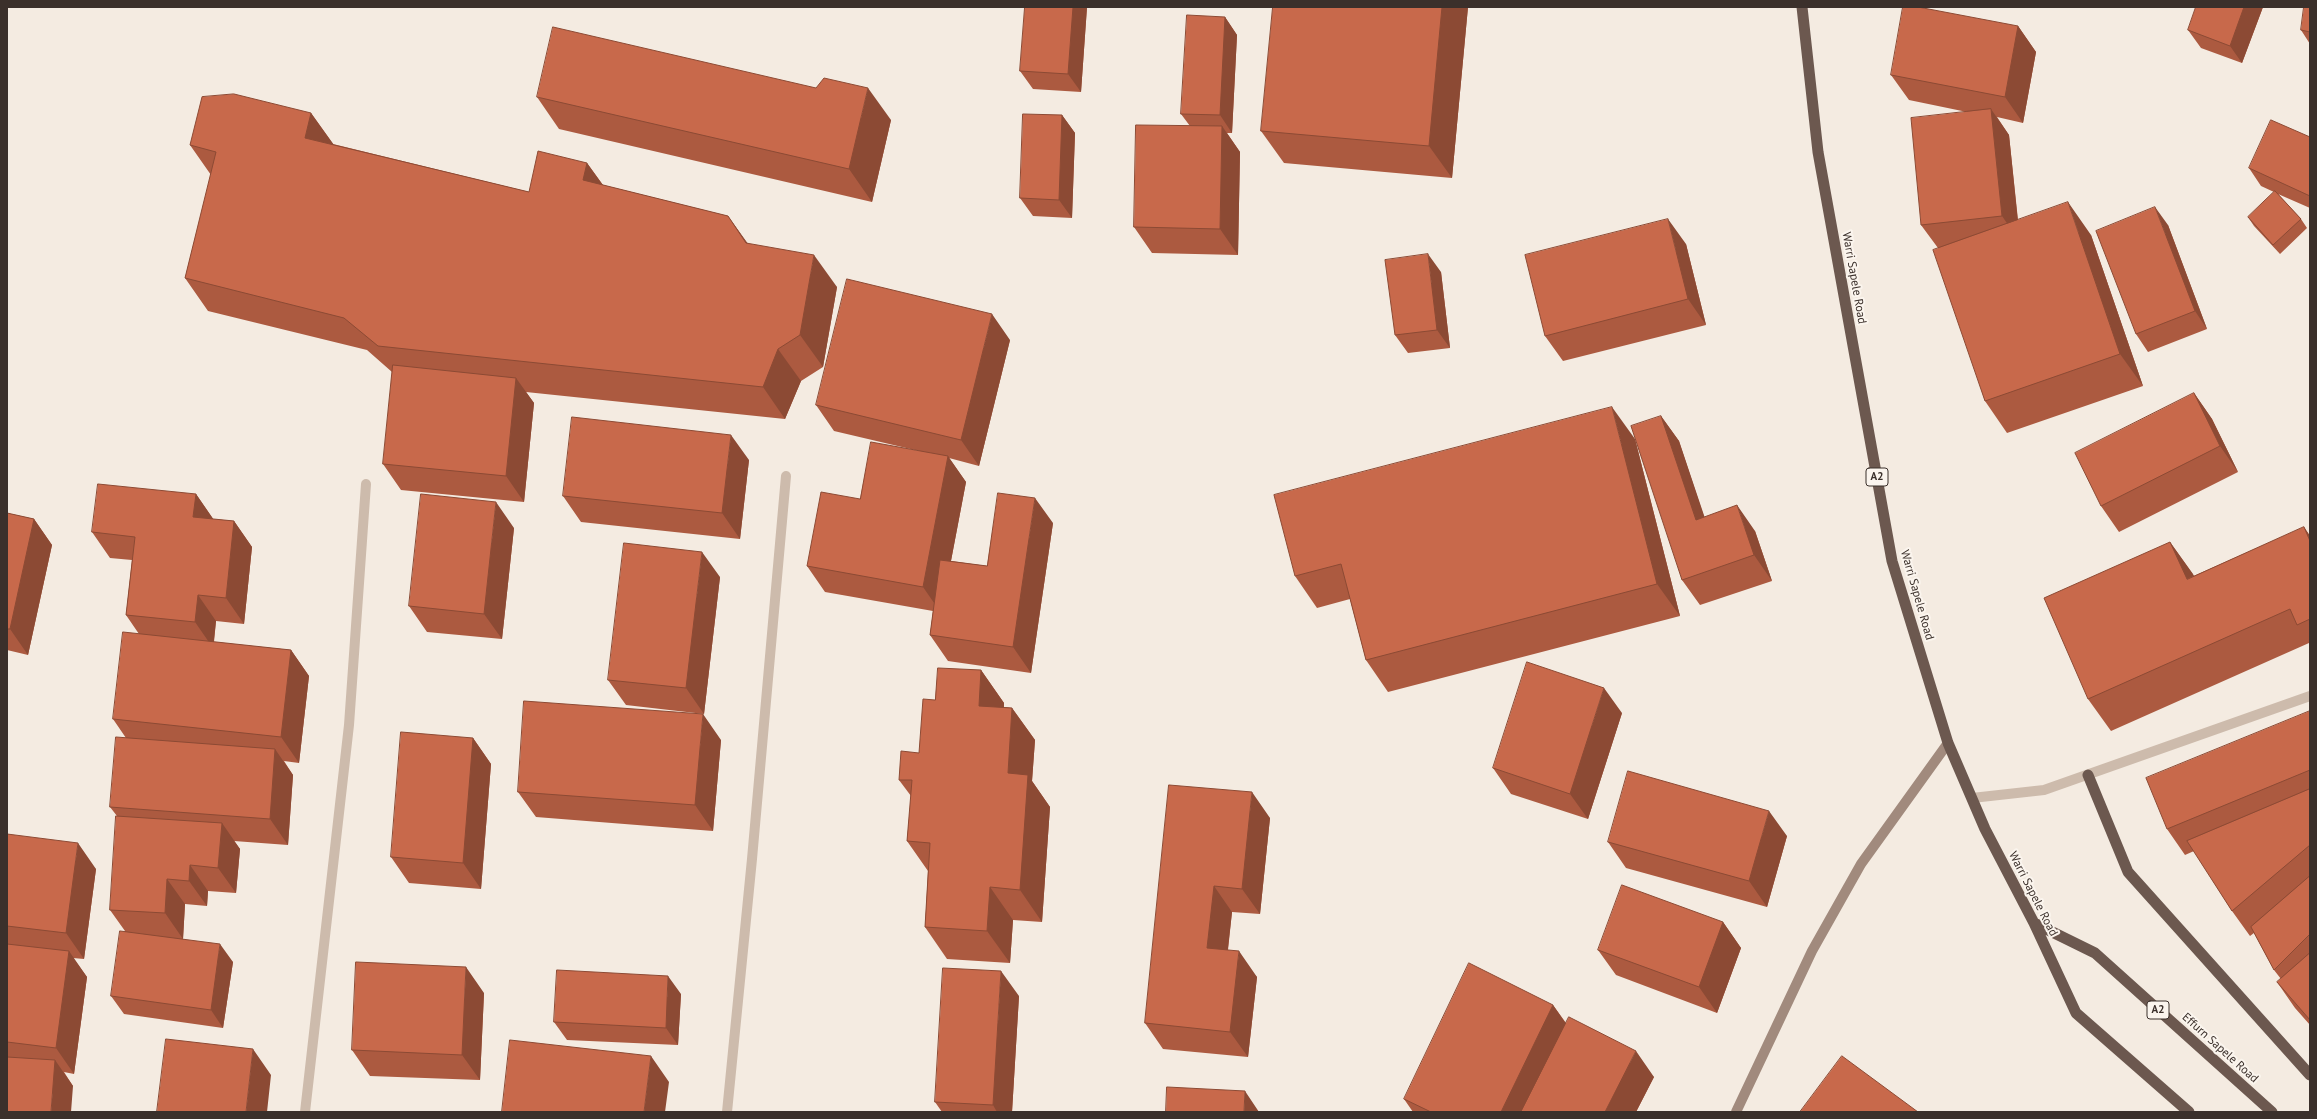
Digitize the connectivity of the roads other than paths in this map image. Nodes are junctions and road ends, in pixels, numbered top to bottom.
1 (1802, 7) edge
2 (786, 476) dead end
3 (366, 484) dead end
4 (2310, 696) edge
5 (1948, 744) junction
6 (2088, 775) junction
7 (1972, 798) junction
8 (2034, 923) junction
9 (2310, 1075) edge
10 (305, 1112) edge
11 (727, 1112) edge
12 (1736, 1112) edge
13 (2189, 1112) edge
14 (2272, 1112) edge

1 - 5 highway, Warri Sapele Road / A2
2 - 11 street
3 - 10 street
4 - 6 street
5 - 7 highway, Warri Sapele Road / A2
5 - 12 main road
6 - 7 street
6 - 9 highway
7 - 8 highway, Warri Sapele Road / A2
8 - 13 highway, Warri Sapele Road / A2
8 - 14 highway, Effurn Sapele Road / A2

